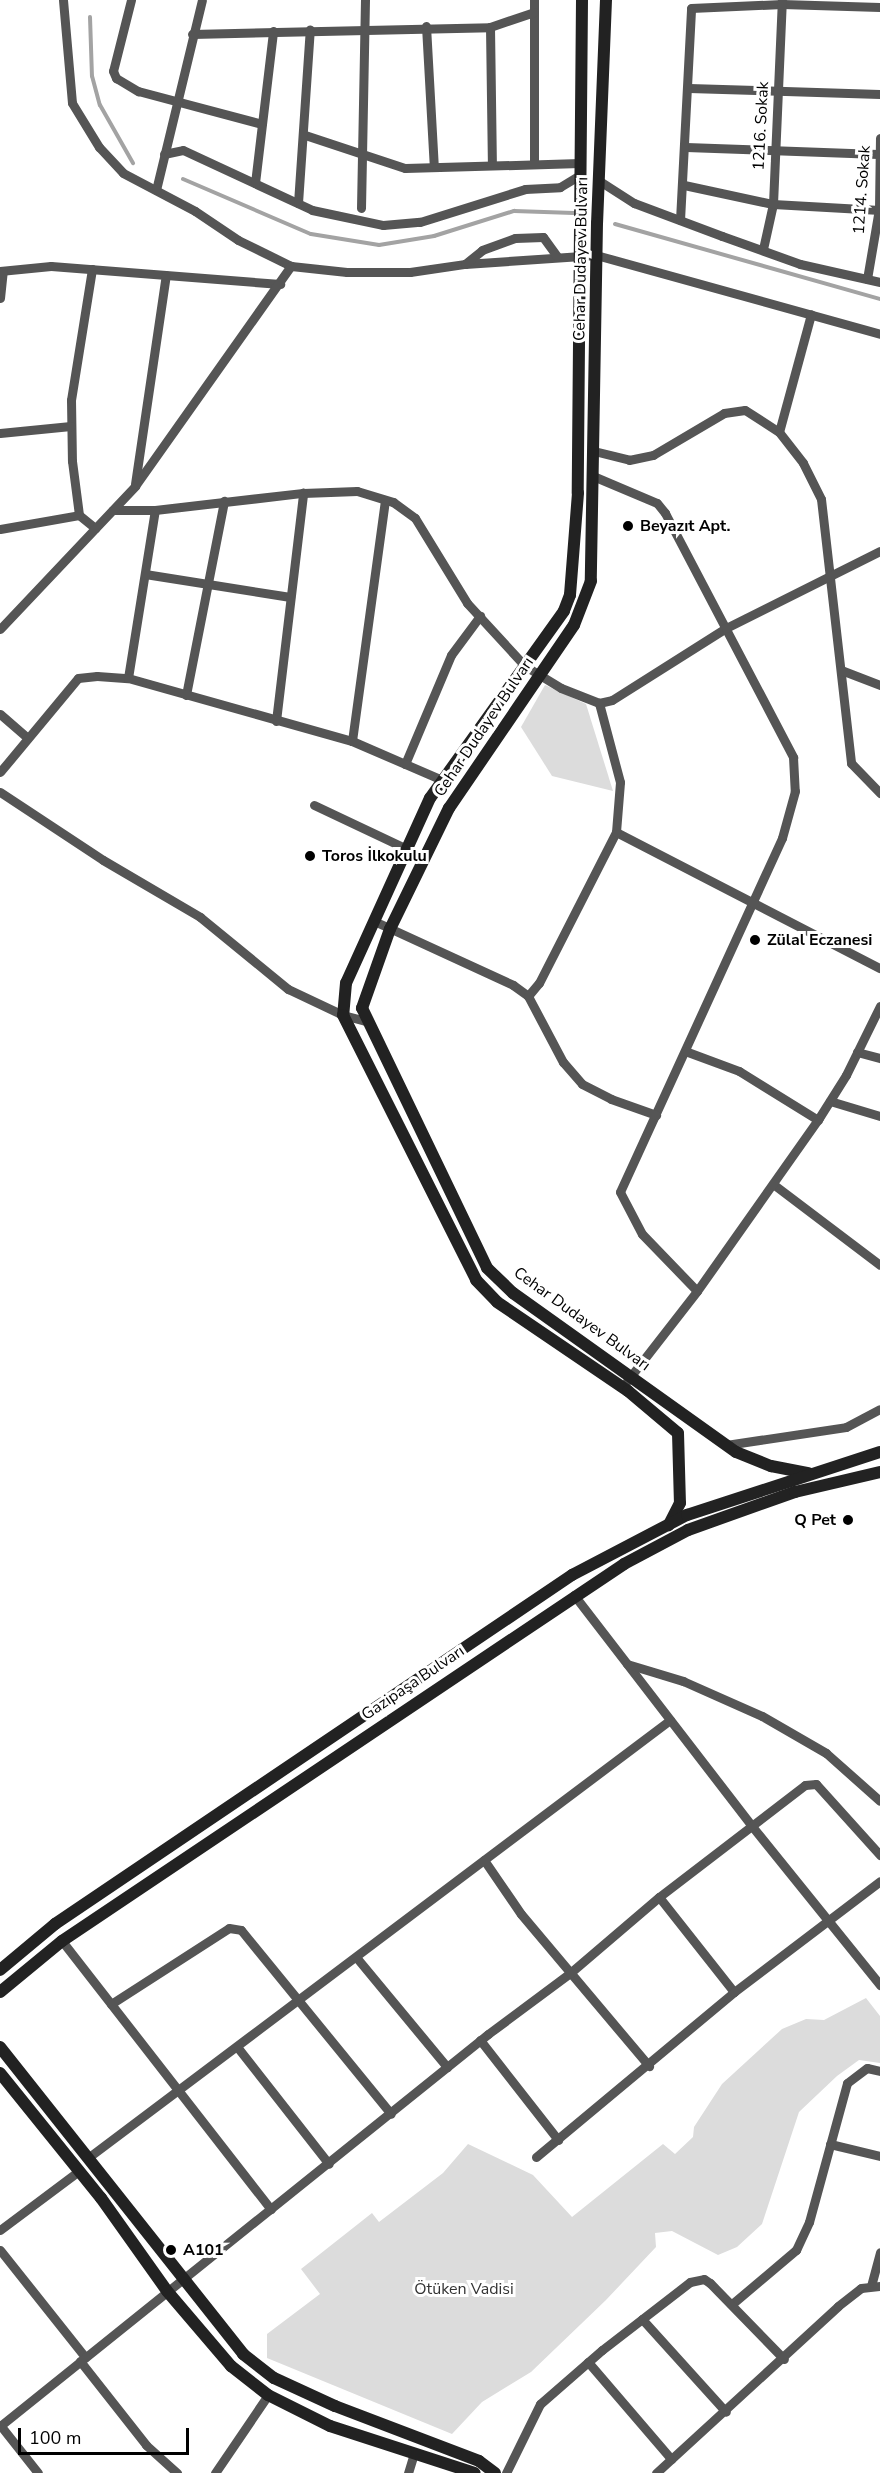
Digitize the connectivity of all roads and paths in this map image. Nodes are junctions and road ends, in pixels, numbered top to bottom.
1 (63, 0) edge
2 (131, 0) edge
3 (202, 0) edge
4 (364, 0) edge
5 (534, 0) edge
6 (582, 0) edge
7 (606, 0) edge
8 (782, 2) edge
9 (696, 6) edge
10 (880, 7) edge
11 (534, 12) junction
12 (426, 26) junction
13 (366, 27) junction
14 (490, 27) junction
15 (310, 29) junction
16 (273, 31) junction
17 (192, 34) junction
18 (689, 88) junction
19 (778, 90) junction
20 (880, 94) edge
21 (176, 101) junction
22 (262, 124) junction
23 (305, 135) junction
24 (880, 138) edge
25 (686, 147) junction
26 (775, 152) junction
27 (164, 154) junction
28 (878, 154) junction
29 (364, 157) junction
30 (534, 164) junction
31 (492, 165) junction
32 (434, 167) junction
33 (580, 169) junction
34 (598, 180) junction
35 (255, 183) junction
36 (684, 185) junction
37 (156, 190) junction
38 (298, 203) junction
39 (773, 204) junction
40 (361, 208) dead end
41 (879, 209) edge
42 (680, 220) junction
43 (763, 249) junction
44 (580, 255) junction
45 (596, 255) junction
46 (557, 256) junction
47 (465, 264) junction
48 (291, 266) junction
49 (92, 269) junction
50 (2, 271) edge
51 (166, 275) junction
52 (867, 279) junction
53 (880, 282) edge
54 (280, 284) junction
55 (0, 298) edge
56 (811, 314) junction
57 (880, 334) edge
58 (71, 426) junction
59 (779, 432) junction
60 (0, 433) edge
61 (594, 451) junction
62 (593, 476) junction
63 (135, 486) junction
64 (303, 493) junction
65 (385, 500) junction
66 (224, 501) junction
67 (113, 510) junction
68 (155, 510) junction
69 (79, 515) junction
70 (95, 528) junction
71 (0, 529) edge
72 (880, 551) edge
73 (145, 574) junction
74 (831, 578) junction
75 (207, 584) junction
76 (290, 597) junction
77 (480, 616) junction
78 (726, 628) junction
79 (0, 629) edge
80 (525, 666) junction
81 (841, 670) junction
82 (541, 673) junction
83 (128, 678) junction
84 (880, 685) edge
85 (186, 695) junction
86 (599, 703) junction
87 (0, 714) edge
88 (276, 721) junction
89 (27, 737) junction
90 (352, 741) junction
91 (405, 764) junction
92 (0, 772) edge
93 (442, 780) junction
94 (0, 792) edge
95 (880, 793) edge
96 (314, 805) dead end
97 (616, 832) junction
98 (407, 849) junction
99 (752, 904) junction
100 (374, 921) junction
101 (390, 929) junction
102 (880, 968) edge
103 (528, 996) junction
104 (880, 1006) edge
105 (343, 1015) junction
106 (366, 1020) junction
107 (685, 1051) junction
108 (857, 1052) junction
109 (880, 1058) edge
110 (830, 1101) junction
111 (656, 1115) junction
112 (880, 1116) edge
113 (818, 1120) junction
114 (773, 1184) junction
115 (880, 1265) edge
116 (697, 1291) junction
117 (632, 1375) junction
118 (622, 1388) junction
119 (880, 1409) edge
120 (726, 1444) junction
121 (880, 1452) edge
122 (880, 1472) edge
123 (808, 1473) junction
124 (669, 1524) junction
125 (574, 1595) junction
126 (627, 1664) junction
127 (670, 1720) junction
128 (880, 1801) edge
129 (751, 1825) junction
130 (880, 1855) edge
131 (484, 1860) junction
132 (880, 1881) edge
133 (659, 1897) junction
134 (827, 1919) junction
135 (62, 1941) junction
136 (356, 1957) junction
137 (0, 1970) edge
138 (570, 1973) junction
139 (880, 1985) edge
140 (0, 1992) edge
141 (734, 1992) junction
142 (301, 2000) junction
143 (111, 2004) junction
144 (480, 2040) junction
145 (0, 2047) edge
146 (238, 2048) junction
147 (649, 2066) junction
148 (447, 2067) junction
149 (880, 2071) edge
150 (0, 2073) edge
151 (180, 2092) junction
152 (391, 2114) junction
153 (558, 2140) junction
154 (830, 2144) junction
155 (880, 2156) edge
156 (89, 2157) junction
157 (536, 2157) dead end
158 (328, 2164) junction
159 (79, 2171) junction
160 (271, 2209) junction
161 (0, 2230) edge
162 (0, 2250) edge
163 (880, 2252) edge
164 (183, 2278) junction
165 (876, 2286) edge
166 (167, 2291) junction
167 (732, 2304) junction
168 (642, 2319) junction
169 (82, 2359) junction
170 (784, 2359) junction
171 (588, 2362) junction
172 (268, 2395) junction
173 (726, 2412) junction
174 (0, 2426) edge
175 (414, 2453) junction
176 (671, 2459) junction
177 (38, 2473) edge
178 (177, 2473) edge
179 (215, 2473) edge
180 (408, 2473) edge
181 (475, 2473) edge
182 (495, 2473) edge
183 (507, 2473) edge
184 (656, 2473) edge

1 - 37 street
2 - 21 street
3 - 17 street
4 - 13 street
5 - 11 street
6 - 33 street, Cehar Dudayev Bulvarı
7 - 34 street, Cehar Dudayev Bulvarı
8 - 9 street
8 - 10 street
8 - 19 street, 1216. Sokak
9 - 18 street
11 - 14 street
11 - 30 street
12 - 13 street
12 - 14 street
12 - 32 street
13 - 15 street
13 - 29 street
14 - 31 street
15 - 16 street
15 - 23 street
16 - 17 street
16 - 22 street
17 - 21 street
18 - 19 street
18 - 25 street
19 - 20 street
19 - 26 street, 1216. Sokak
21 - 22 street
21 - 27 street
22 - 35 street
23 - 29 street
23 - 38 street
24 - 28 street, 1214. Sokak
25 - 26 street
25 - 36 street
26 - 28 street
26 - 39 street, 1216. Sokak
27 - 35 street
27 - 37 street
28 - 41 street, 1214. Sokak
29 - 32 street
29 - 40 street
30 - 31 street
30 - 33 street
31 - 32 street
33 - 38 street
33 - 44 street, Cehar Dudayev Bulvarı
34 - 42 street
34 - 45 street, Cehar Dudayev Bulvarı
35 - 38 street
36 - 39 street
36 - 42 street
37 - 48 street
39 - 41 street
39 - 43 street, 1216. Sokak
41 - 52 street, 1214. Sokak
42 - 43 street
43 - 52 street
44 - 45 street
44 - 46 street
44 - 80 street, Cehar Dudayev Bulvarı
45 - 56 street
45 - 61 street, Cehar Dudayev Bulvarı
46 - 47 street
46 - 47 street
47 - 48 street
48 - 54 street
49 - 50 street
49 - 51 street
49 - 58 street
50 - 55 street
51 - 54 street
51 - 63 street
52 - 53 street
54 - 63 street
56 - 57 street
56 - 59 street
58 - 60 street
58 - 69 street
59 - 61 street
59 - 74 street
61 - 62 street, Cehar Dudayev Bulvarı
62 - 78 street
62 - 82 street, Cehar Dudayev Bulvarı
63 - 67 street
64 - 65 street
64 - 66 street
64 - 76 street
65 - 77 street
65 - 90 street
66 - 68 street
66 - 75 street
67 - 68 street
67 - 70 street
68 - 73 street
69 - 70 street
69 - 71 street
70 - 79 street
72 - 74 street
73 - 75 street
73 - 83 street
74 - 78 street
74 - 81 street
75 - 76 street
75 - 85 street
76 - 88 street
77 - 80 street
77 - 91 street
78 - 86 street
78 - 99 street
80 - 82 street
80 - 93 street, Cehar Dudayev Bulvarı
81 - 84 street
81 - 95 street
82 - 86 street
82 - 101 street, Cehar Dudayev Bulvarı
83 - 85 street
83 - 89 street
85 - 88 street
86 - 97 street
87 - 89 street
88 - 90 street
89 - 92 street
90 - 91 street
91 - 93 street
93 - 98 street, Cehar Dudayev Bulvarı
94 - 105 street
96 - 98 street
97 - 99 street
97 - 103 street
98 - 100 street, Cehar Dudayev Bulvarı
99 - 102 street
99 - 107 street
100 - 101 street
100 - 105 street, Cehar Dudayev Bulvarı
101 - 103 street
101 - 106 street, Cehar Dudayev Bulvarı
103 - 111 street
104 - 108 street
105 - 106 street
105 - 118 street, Cehar Dudayev Bulvarı
106 - 117 street, Cehar Dudayev Bulvarı
107 - 111 street
107 - 113 street
108 - 109 street
108 - 110 street
110 - 112 street
110 - 113 street
111 - 116 street
113 - 114 street
114 - 115 street
114 - 116 street
116 - 117 street
117 - 118 street
117 - 120 street, Cehar Dudayev Bulvarı
118 - 124 street, Cehar Dudayev Bulvarı
119 - 120 street
120 - 123 street, Cehar Dudayev Bulvarı
121 - 123 street, Gazipaşa Bulvarı
122 - 125 street, Gazipaşa Bulvarı
123 - 124 street, Gazipaşa Bulvarı
124 - 137 street, Gazipaşa Bulvarı
125 - 126 street
125 - 135 street, Gazipaşa Bulvarı
126 - 127 street
126 - 128 street
127 - 129 street
127 - 131 street
129 - 130 street
129 - 133 street
129 - 134 street
131 - 136 street
131 - 138 street
132 - 134 street
133 - 138 street
133 - 141 street
134 - 139 street
134 - 141 street
135 - 140 street, Gazipaşa Bulvarı
135 - 143 street
136 - 142 street
136 - 148 street
138 - 144 street
138 - 147 street
141 - 147 street
142 - 143 street
142 - 146 street
142 - 152 street
143 - 151 street
144 - 148 street
144 - 153 street
145 - 156 street
146 - 151 street
146 - 158 street
147 - 153 street
148 - 152 street
149 - 154 street
150 - 159 street
151 - 156 street
151 - 160 street
152 - 158 street
153 - 157 street
154 - 155 street
154 - 167 street
156 - 164 street
158 - 160 street
159 - 161 street
159 - 166 street
160 - 164 street
162 - 169 street
163 - 165 street
164 - 166 street
164 - 182 street
165 - 170 street
166 - 169 street
166 - 172 street
167 - 168 street
167 - 170 street
168 - 171 street
168 - 173 street
169 - 174 street
169 - 178 street
170 - 173 street
171 - 176 street
171 - 183 street
172 - 175 street
172 - 179 street
173 - 176 street
174 - 177 street
175 - 180 street
175 - 181 street
176 - 184 street

